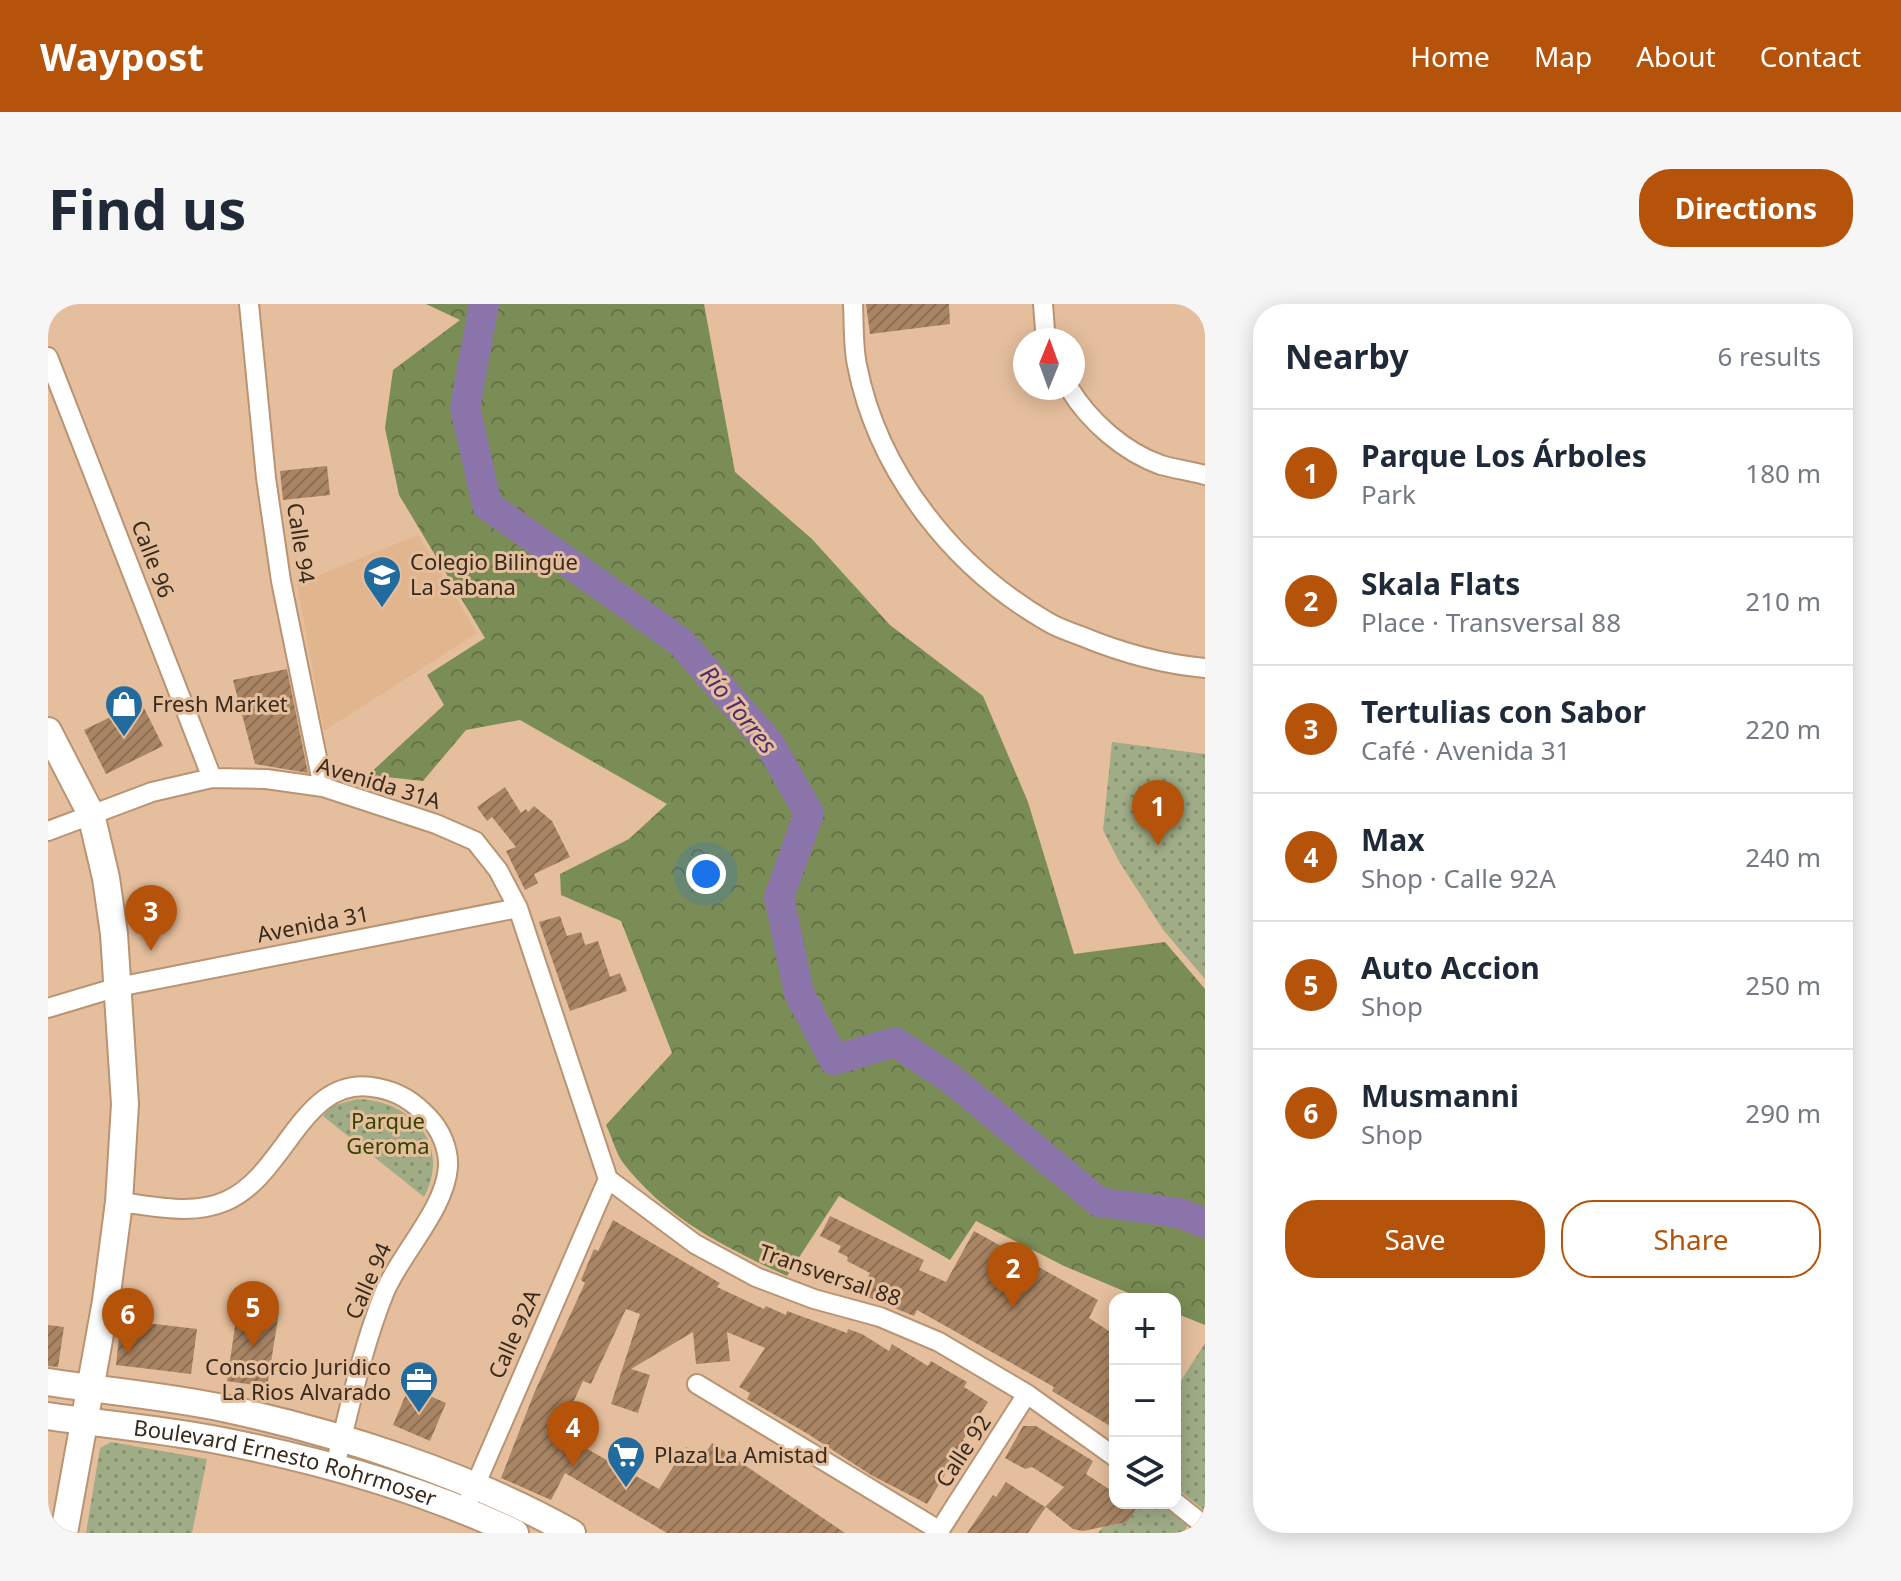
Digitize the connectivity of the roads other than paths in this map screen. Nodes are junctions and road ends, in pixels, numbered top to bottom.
1 (249, 304) edge
2 (853, 304) edge
3 (1043, 304) edge
4 (1045, 328) edge
5 (48, 357) edge
6 (1076, 400) edge
7 (1205, 475) edge
8 (1205, 668) edge
9 (48, 731) edge
10 (212, 778) junction
11 (323, 787) junction
12 (91, 814) junction
13 (48, 831) edge
14 (518, 908) junction
15 (118, 987) junction
16 (48, 1008) edge
17 (608, 1179) junction
18 (119, 1202) junction
19 (48, 1382) edge
20 (697, 1384) dead end
21 (91, 1389) junction
22 (1027, 1394) junction
23 (48, 1416) edge
24 (85, 1422) junction
25 (342, 1439) junction
26 (1109, 1453) edge
27 (335, 1466) junction
28 (470, 1497) junction
29 (1181, 1507) edge
30 (1205, 1526) edge
31 (939, 1532) edge
32 (64, 1533) edge
33 (515, 1533) edge
34 (572, 1533) edge

1 - 11 street, Calle 94
2 - 8 street
3 - 4 street
5 - 10 street, Calle 96
6 - 7 street
9 - 12 main road
10 - 11 street, Avenida 31A
10 - 12 street, Avenida 31A
11 - 14 street, Avenida 31A
12 - 13 street, Avenida 31A
12 - 15 main road
14 - 15 street, Avenida 31
14 - 17 street
15 - 16 street, Avenida 31
15 - 18 main road
17 - 22 street, Transversal 88
17 - 28 street, Calle 92A
18 - 21 main road
18 - 25 street, Calle 94
19 - 21 main road
20 - 31 street
21 - 24 main road
21 - 25 main road
22 - 26 street, Transversal 88
22 - 31 street, Calle 92
23 - 24 main road, Boulevard Ernesto Rohrmoser
24 - 27 main road, Boulevard Ernesto Rohrmoser
24 - 32 main road
25 - 27 street, Calle 94
25 - 28 main road
27 - 28 main road, Boulevard Ernesto Rohrmoser
28 - 33 main road, Boulevard Ernesto Rohrmoser
28 - 34 main road
29 - 30 street

